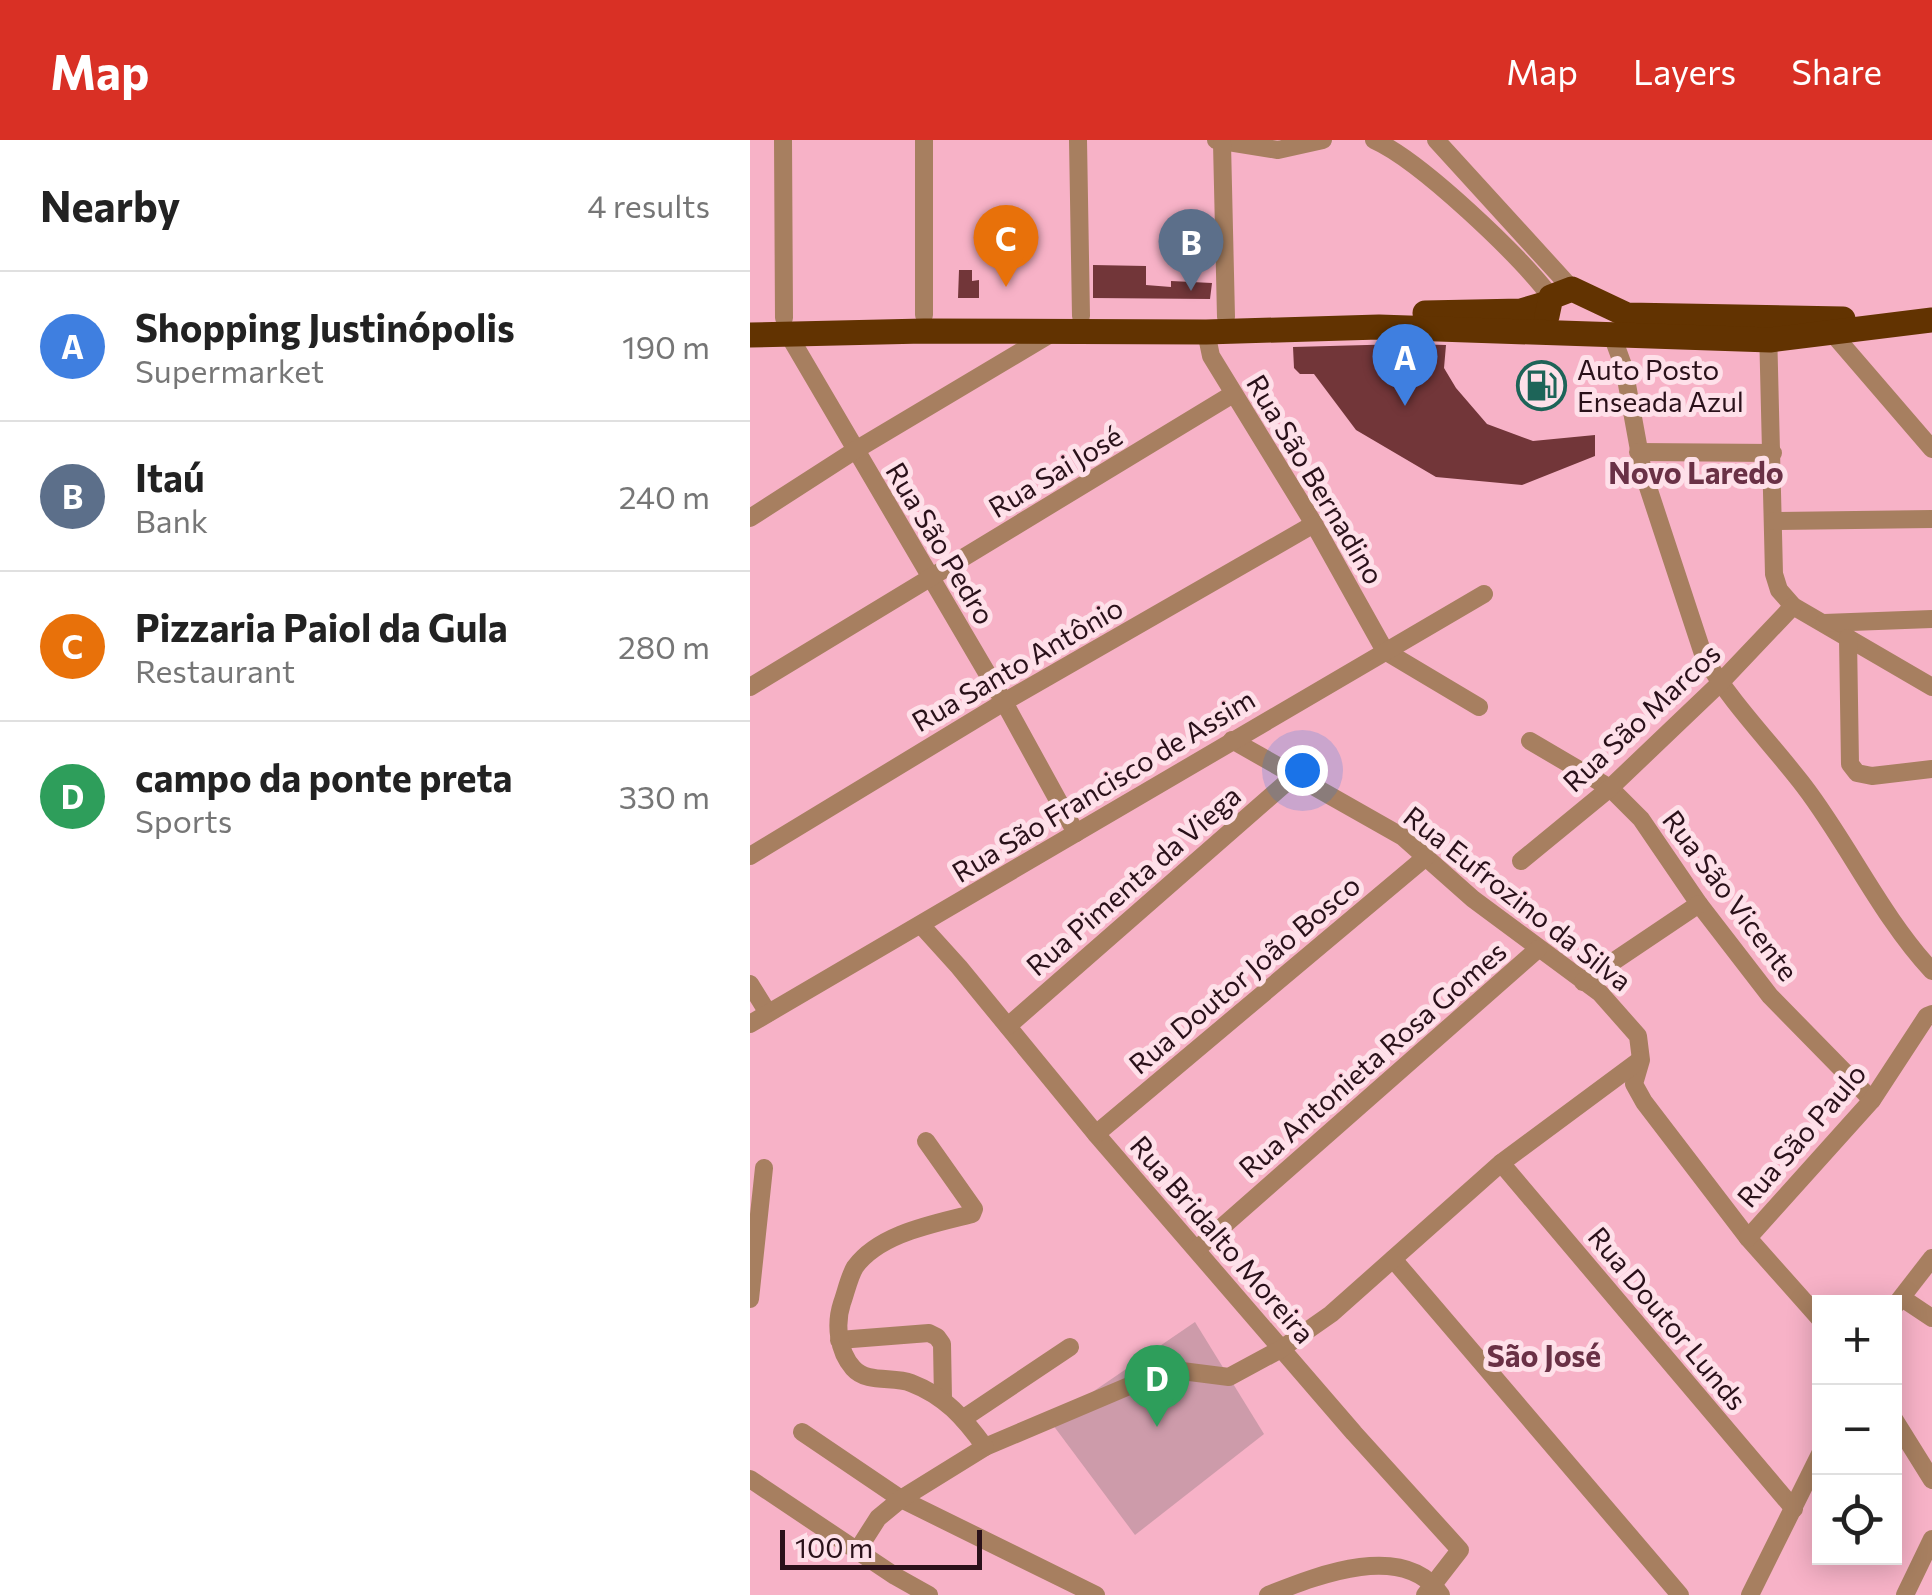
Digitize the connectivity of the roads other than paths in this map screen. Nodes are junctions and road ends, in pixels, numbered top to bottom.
1 (783, 140) edge
2 (924, 140) edge
3 (1078, 140) edge
4 (1323, 140) edge
5 (1374, 140) edge
6 (1436, 140) edge
7 (1219, 141) edge
8 (1563, 296) junction
9 (1932, 306) edge
10 (924, 315) junction
11 (1080, 316) junction
12 (750, 319) edge
13 (1932, 320) edge
14 (1216, 325) junction
15 (786, 326) junction
16 (1768, 329) junction
17 (1054, 332) junction
18 (1569, 332) junction
19 (750, 334) edge
20 (1833, 334) junction
21 (1624, 335) junction
22 (1233, 394) junction
23 (1932, 449) edge
24 (854, 451) junction
25 (1638, 452) junction
26 (1773, 453) junction
27 (750, 518) edge
28 (1932, 519) edge
29 (1774, 521) junction
30 (1314, 524) junction
31 (930, 579) junction
32 (1484, 594) dead end
33 (1793, 606) junction
34 (1932, 619) edge
35 (1824, 623) junction
36 (1848, 638) junction
37 (1385, 651) junction
38 (1719, 684) junction
39 (750, 687) edge
40 (1932, 687) edge
41 (1004, 702) junction
42 (1479, 707) dead end
43 (1232, 740) junction
44 (1530, 741) dead end
45 (1932, 769) edge
46 (1295, 775) junction
47 (1610, 788) junction
48 (1076, 834) junction
49 (750, 856) edge
50 (1427, 856) junction
51 (1521, 861) dead end
52 (1699, 904) junction
53 (921, 925) junction
54 (1538, 950) junction
55 (1931, 970) edge
56 (1584, 982) junction
57 (750, 984) edge
58 (768, 1013) junction
59 (1930, 1015) edge
60 (750, 1024) edge
61 (1008, 1026) junction
62 (1641, 1060) junction
63 (1872, 1100) junction
64 (1096, 1134) junction
65 (926, 1141) dead end
66 (1500, 1163) junction
67 (764, 1168) dead end
68 (1748, 1238) junction
69 (1198, 1249) junction
70 (1932, 1258) edge
71 (1393, 1259) junction
72 (1902, 1297) edge
73 (750, 1300) edge
74 (1902, 1304) edge
75 (1812, 1311) edge
76 (1932, 1318) edge
77 (840, 1340) junction
78 (1070, 1347) dead end
79 (1281, 1349) junction
80 (943, 1399) junction
81 (964, 1418) junction
82 (802, 1432) dead end
83 (1902, 1432) edge
84 (984, 1447) junction
85 (1812, 1471) edge
86 (750, 1479) edge
87 (1932, 1480) edge
88 (901, 1500) junction
89 (1794, 1509) junction
90 (1932, 1539) edge
91 (858, 1552) junction
92 (1433, 1591) edge
93 (928, 1595) edge
94 (1096, 1595) edge
95 (1268, 1595) edge
96 (1680, 1595) edge
97 (1750, 1595) edge
98 (1905, 1595) edge

1 - 15 street
2 - 10 street
3 - 11 street
4 - 7 street
5 - 8 street
6 - 8 street
7 - 14 street, Rua São Bernadino
8 - 14 highway
8 - 16 highway
8 - 18 highway
8 - 18 highway
9 - 16 highway
10 - 11 highway
10 - 15 highway
11 - 14 highway
12 - 15 highway
13 - 20 highway
14 - 17 highway
14 - 18 highway
14 - 22 street, Rua São Bernadino
15 - 17 highway
15 - 19 highway
15 - 24 street, Rua São Pedro
16 - 20 highway
16 - 21 highway
16 - 26 street
17 - 24 street
18 - 21 highway
20 - 23 street
21 - 25 street
22 - 30 street, Rua São Bernadino
22 - 31 street, Rua Sai José
24 - 27 street
24 - 31 street, Rua São Pedro
25 - 26 street
25 - 38 street
26 - 29 street
28 - 29 street
29 - 33 street
30 - 37 street, Rua São Bernadino
30 - 41 street, Rua Santo Antônio
31 - 39 street, Rua Sai José
31 - 41 street, Rua São Pedro
32 - 37 street, Rua São Francisco de Assim
33 - 35 street
33 - 38 street, Rua São Marcos
34 - 35 street
35 - 36 street
36 - 40 street
36 - 45 street
37 - 42 street
37 - 43 street, Rua São Francisco de Assim
38 - 47 street, Rua São Marcos
38 - 55 street
41 - 48 street, Rua São Pedro
41 - 49 street, Rua Santo Antônio
43 - 46 street, Rua Eufrozino da Silva
43 - 48 street, Rua São Francisco de Assim
44 - 47 street, Rua São Vicente
46 - 50 street, Rua Eufrozino da Silva
46 - 61 street, Rua Pimenta da Viega
47 - 51 street, Rua São Marcos
47 - 52 street, Rua São Vicente
48 - 53 street, Rua São Francisco de Assim
50 - 54 street, Rua Eufrozino da Silva
50 - 64 street, Rua Doutor João Bosco
52 - 56 street
52 - 63 street, Rua São Vicente
53 - 58 street, Rua São Francisco de Assim
53 - 61 street, Rua Bridalto Moreira
54 - 56 street, Rua Eufrozino da Silva
54 - 69 street, Rua Antonieta Rosa Gomes
56 - 62 street, Rua Eufrozino da Silva
57 - 58 street
58 - 60 street, Rua São Francisco de Assim
59 - 63 street, Rua São Paulo
61 - 64 street, Rua Bridalto Moreira
62 - 66 street
62 - 68 street, Rua Eufrozino da Silva
63 - 68 street, Rua São Paulo
64 - 69 street, Rua Bridalto Moreira
65 - 77 street
66 - 71 street
66 - 89 street, Rua Doutor Lunds
67 - 73 street
68 - 75 street, Rua Eufrozino da Silva
69 - 79 street, Rua Bridalto Moreira
70 - 72 street
71 - 79 street
71 - 96 street
74 - 76 street
77 - 80 street
77 - 80 street
78 - 81 street
79 - 84 street
79 - 92 street, Rua Bridalto Moreira
80 - 81 street
81 - 84 street
82 - 88 street
83 - 87 street
84 - 88 street
85 - 89 street
86 - 91 street
88 - 91 street
88 - 94 street
89 - 97 street
90 - 98 street
91 - 93 street
92 - 95 street

